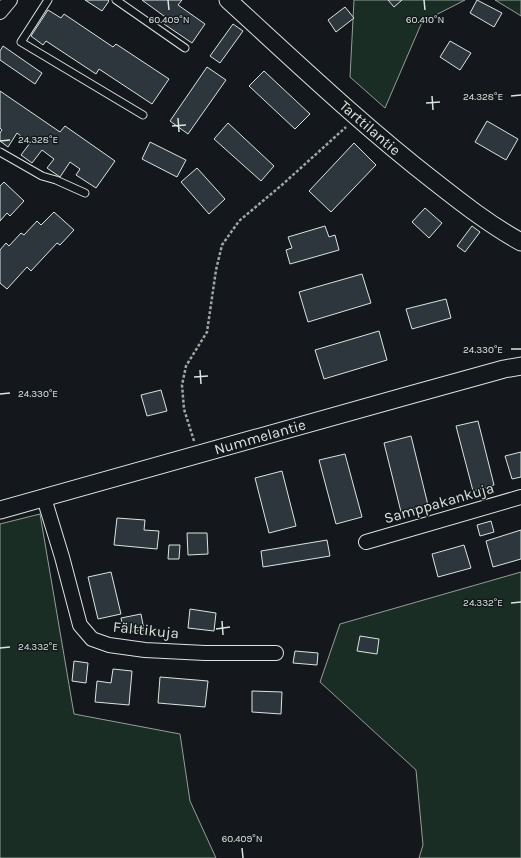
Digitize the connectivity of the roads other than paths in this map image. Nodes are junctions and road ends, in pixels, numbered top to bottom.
1 (10, 0) edge
2 (48, 0) edge
3 (116, 0) edge
4 (228, 0) edge
5 (0, 12) edge
6 (185, 48) dead end
7 (143, 116) dead end
8 (0, 152) edge
9 (86, 193) dead end
10 (521, 242) edge
11 (521, 366) edge
12 (521, 497) edge
13 (44, 498) junction
14 (0, 510) edge
15 (366, 542) dead end
16 (276, 653) dead end

1 - 5 street
2 - 7 lane
3 - 6 lane
4 - 10 street, Tarttilantie
8 - 9 lane
11 - 13 street, Nummelantie
12 - 15 street, Samppakankuja
13 - 14 street, Nummelantie
13 - 16 street, Fälttikuja

